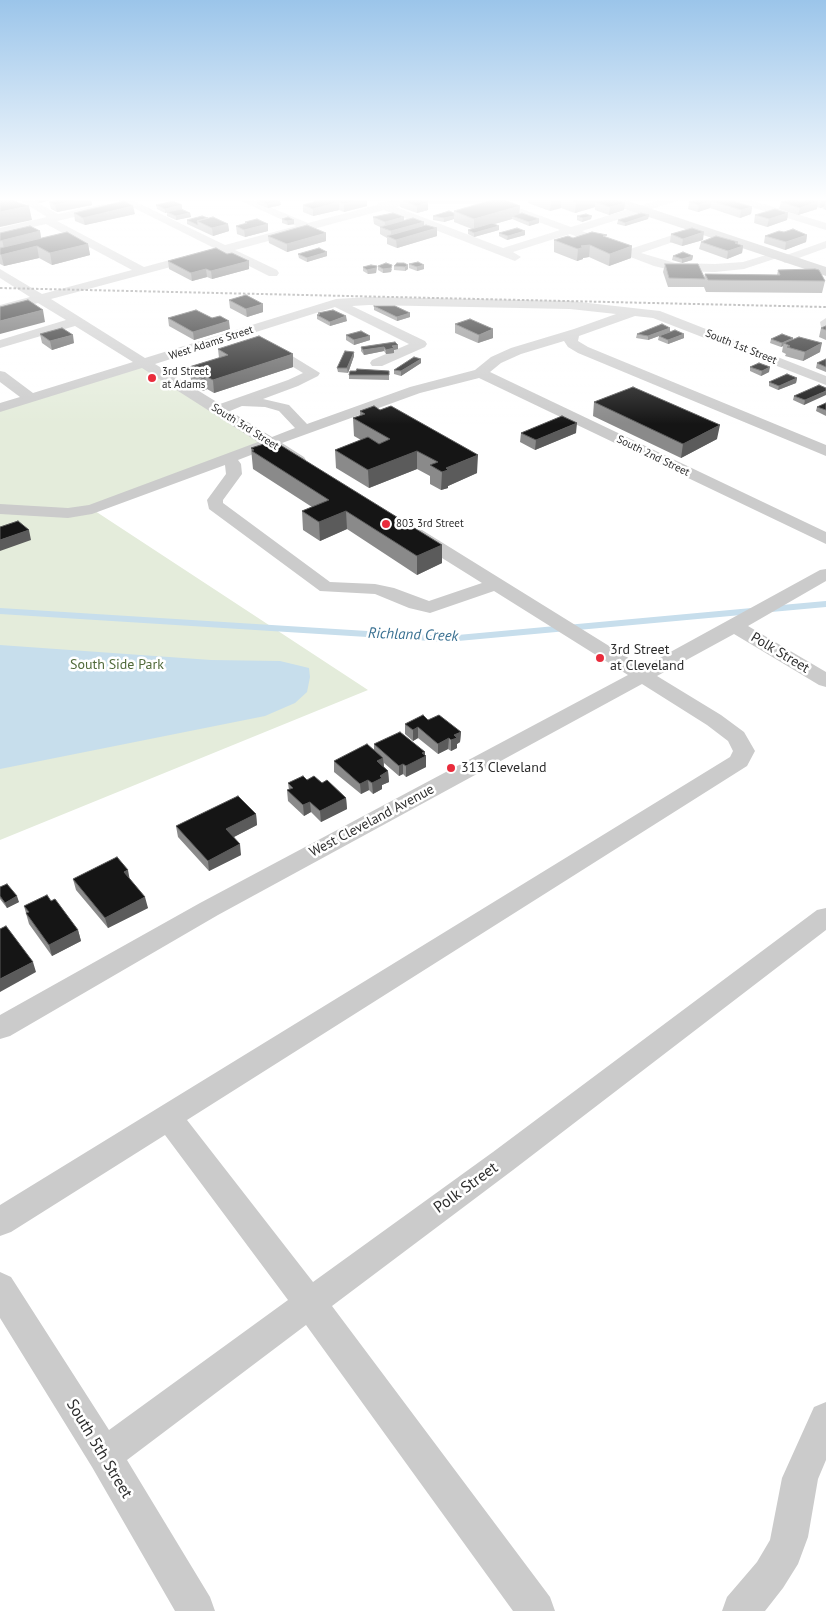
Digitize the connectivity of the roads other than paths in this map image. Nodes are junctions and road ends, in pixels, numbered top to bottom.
1 (0, 273) edge
2 (134, 273) edge
3 (41, 298) junction
4 (336, 303) junction
5 (0, 309) edge
6 (635, 311) junction
7 (76, 321) junction
8 (573, 334) junction
9 (0, 344) edge
10 (168, 356) junction
11 (377, 363) dead end
12 (146, 364) junction
13 (480, 373) junction
14 (0, 375) edge
15 (826, 381) edge
16 (31, 398) junction
17 (242, 402) junction
18 (0, 408) edge
19 (218, 410) junction
20 (305, 430) junction
21 (271, 443) junction
22 (826, 451) edge
23 (227, 459) junction
24 (312, 469) edge
25 (3, 509) edge
26 (402, 525) edge
27 (826, 539) edge
28 (826, 574) edge
29 (497, 584) junction
30 (737, 624) junction
31 (644, 674) junction
32 (826, 682) edge
33 (826, 918) edge
34 (0, 1028) edge
35 (168, 1117) junction
36 (0, 1222) edge
37 (0, 1288) edge
38 (310, 1303) junction
39 (826, 1418) edge
40 (104, 1455) junction
41 (196, 1611) edge
42 (536, 1611) edge
43 (741, 1611) edge

1 - 3 street, South 3rd Street
2 - 3 street
3 - 5 street
3 - 7 street, South 3rd Street
4 - 6 street, West Adams Street
4 - 10 street, West Adams Street
4 - 11 street
6 - 8 street
6 - 15 street, South 1st Street
7 - 9 street
7 - 12 street, South 3rd Street
8 - 13 street
8 - 22 street
10 - 12 street, West Adams Street
10 - 17 street
12 - 16 street, West Adams Street
12 - 19 street, South 3rd Street
13 - 20 street
13 - 27 street, South 2nd Street
14 - 16 street
16 - 18 street, West Adams Street
17 - 19 street
17 - 20 street
19 - 21 street, South 3rd Street
20 - 21 street
21 - 23 street
21 - 24 street, South 3rd Street
23 - 25 street
23 - 29 street
26 - 29 street
28 - 30 street, West Cleveland Avenue
29 - 31 street
30 - 31 street, West Cleveland Avenue
30 - 32 street, Polk Street
31 - 34 street, West Cleveland Avenue
31 - 35 street
33 - 38 street, Polk Street
35 - 36 street
35 - 38 street
37 - 40 street, South 5th Street
38 - 40 street, Polk Street
38 - 42 street
39 - 43 street
40 - 41 street, South 5th Street

